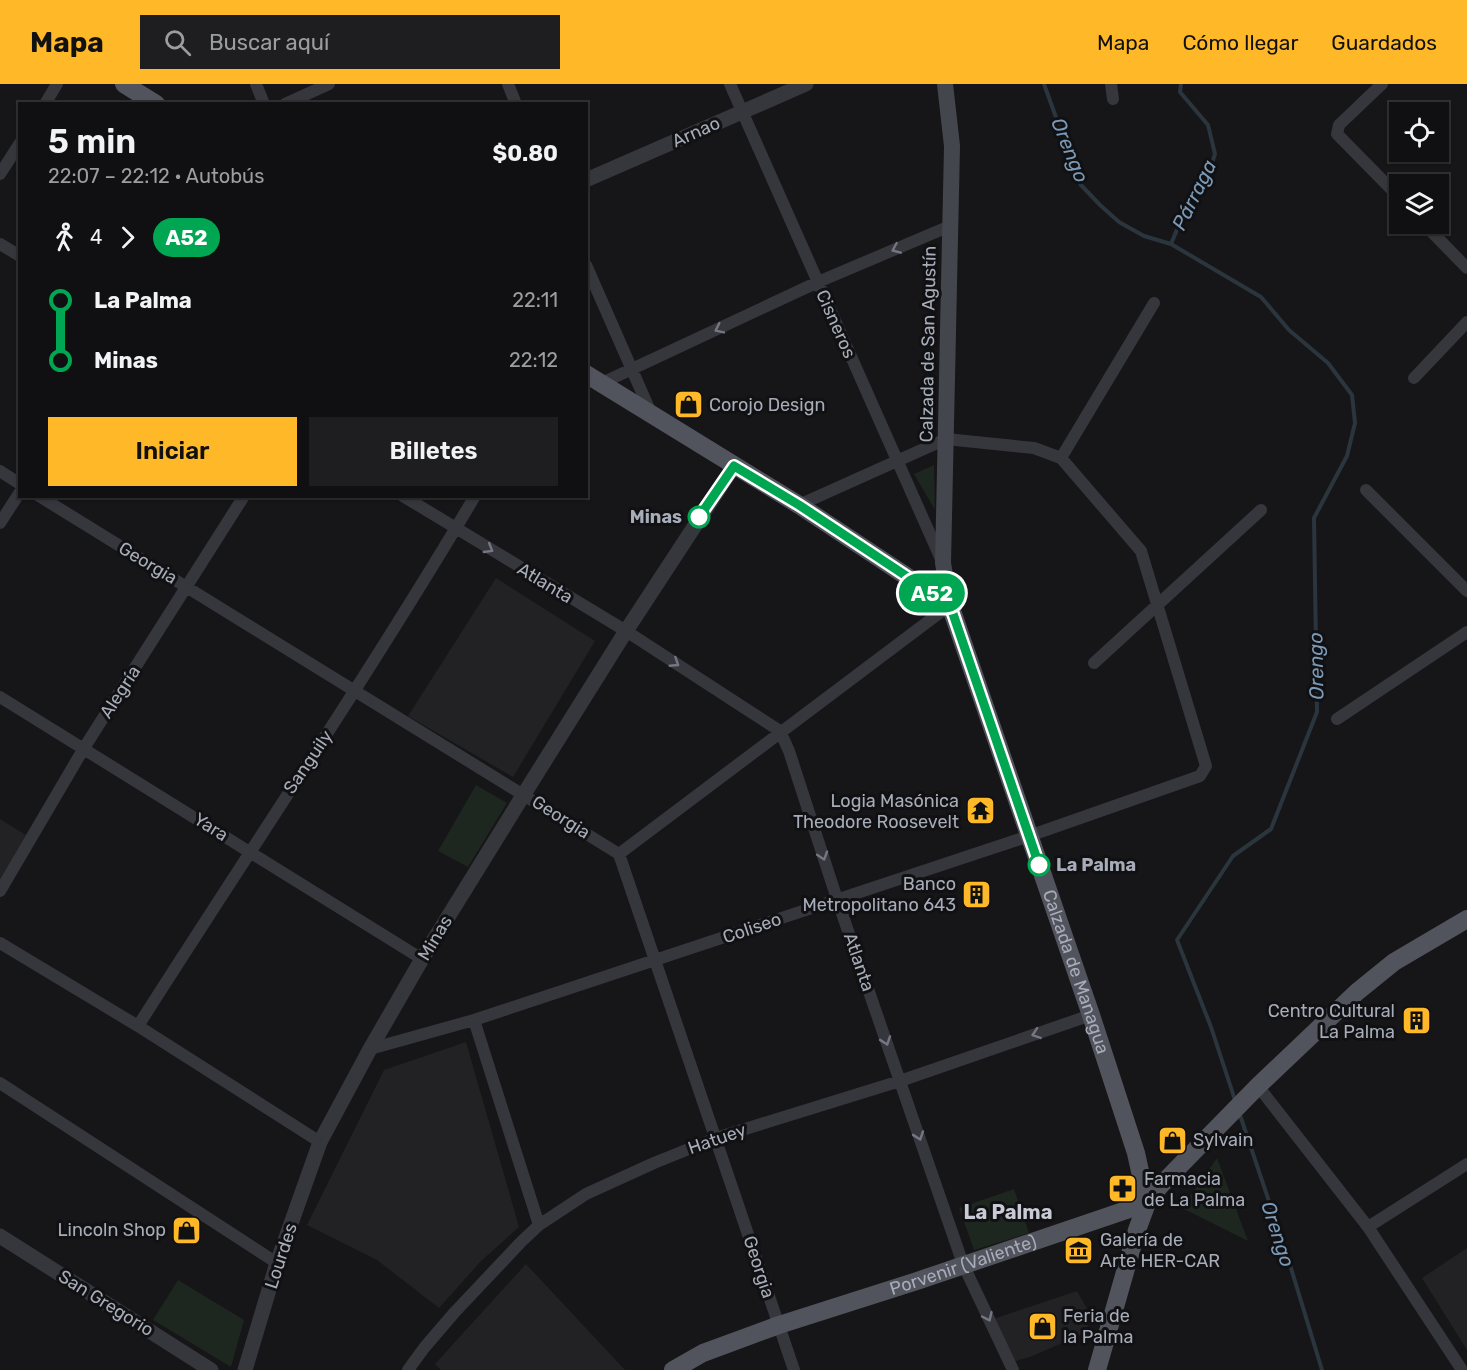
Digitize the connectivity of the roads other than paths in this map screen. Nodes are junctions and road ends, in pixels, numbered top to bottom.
1 (57, 84) edge
2 (124, 84) edge
3 (256, 84) edge
4 (329, 84) edge
5 (508, 84) edge
6 (730, 84) edge
7 (806, 84) edge
8 (945, 84) edge
9 (1111, 84) edge
10 (1382, 84) edge
11 (1113, 99) dead end
12 (46, 102) edge
13 (153, 102) edge
14 (263, 102) edge
15 (289, 102) edge
16 (515, 102) edge
17 (742, 112) junction
18 (18, 146) edge
19 (0, 174) edge
20 (588, 179) edge
21 (1389, 187) edge
22 (950, 226) junction
23 (1434, 234) edge
24 (0, 244) edge
25 (18, 255) edge
26 (1467, 268) edge
27 (588, 271) edge
28 (818, 282) junction
29 (1154, 303) dead end
30 (1467, 322) edge
31 (632, 371) junction
32 (588, 375) edge
33 (1414, 378) dead end
34 (602, 383) junction
35 (651, 413) junction
36 (946, 439) junction
37 (1061, 458) junction
38 (897, 460) junction
39 (734, 466) junction
40 (0, 471) edge
41 (18, 483) edge
42 (1366, 490) dead end
43 (18, 495) edge
44 (42, 498) edge
45 (243, 498) edge
46 (406, 498) edge
47 (474, 498) edge
48 (799, 505) junction
49 (1261, 510) dead end
50 (0, 523) edge
51 (456, 529) junction
52 (943, 563) junction
53 (188, 587) junction
54 (1467, 591) edge
55 (950, 605) junction
56 (1158, 607) junction
57 (626, 631) junction
58 (1467, 632) edge
59 (1094, 663) dead end
60 (355, 692) junction
61 (0, 697) edge
62 (1337, 719) dead end
63 (780, 731) junction
64 (84, 748) junction
65 (524, 794) junction
66 (1029, 836) junction
67 (249, 851) junction
68 (619, 854) junction
69 (0, 891) edge
70 (837, 899) junction
71 (1467, 919) edge
72 (0, 943) edge
73 (422, 959) junction
74 (656, 960) junction
75 (1091, 1016) junction
76 (474, 1020) junction
77 (138, 1026) junction
78 (370, 1049) junction
79 (900, 1081) junction
80 (0, 1083) edge
81 (1254, 1090) junction
82 (716, 1138) junction
83 (320, 1142) junction
84 (1136, 1154) junction
85 (1185, 1160) junction
86 (1467, 1164) edge
87 (1148, 1203) junction
88 (539, 1225) junction
89 (1368, 1227) junction
90 (0, 1236) edge
91 (277, 1263) junction
92 (963, 1264) junction
93 (779, 1325) junction
94 (211, 1370) edge
95 (244, 1370) edge
96 (408, 1370) edge
97 (673, 1370) edge
98 (794, 1370) edge
99 (1012, 1370) edge
100 (1097, 1370) edge
101 (1462, 1370) edge

1 - 12 street
2 - 13 main road
3 - 14 street
4 - 15 street
5 - 16 street
6 - 17 street, Cisneros
7 - 17 street, Arnao
8 - 22 main road, Calzada de San Agustín
9 - 11 street
10 - 21 street
17 - 20 street, Arnao
17 - 28 street, Cisneros
18 - 19 street
22 -> 28 street
22 - 36 main road, Calzada de San Agustín
23 - 26 street
24 - 25 street
27 - 31 street
28 -> 31 street
28 - 38 street, Cisneros
29 - 37 street
30 - 33 street
31 - 34 street
31 - 35 street
32 - 34 main road
34 - 35 main road
35 - 39 main road
36 - 37 street
36 - 38 street
36 - 52 main road, Calzada de San Agustín
37 - 56 street
38 - 48 street
38 - 52 street, Cisneros
39 - 48 main road
39 - 57 street, Minas
40 - 41 street
42 - 54 street
43 - 50 street
44 - 53 street, Georgia
45 - 53 street, Alegría
46 - 51 street, Atlanta
47 - 51 street, Sanguily
48 - 55 main road
49 - 56 street
51 -> 57 street, Atlanta
51 - 60 street, Sanguily
52 - 55 main road, Calzada de San Agustín
53 - 60 street, Georgia
53 - 64 street, Alegría
55 - 63 street
55 - 66 main road, Calzada de Managua
56 - 59 street
56 - 66 street, Coliseo
57 -> 63 street, Atlanta
57 - 65 street, Minas
58 - 62 street
60 - 65 street, Georgia
60 - 67 street, Sanguily
61 - 64 street, Yara
63 - 68 street
63 -> 70 street, Atlanta
64 - 67 street, Yara
64 - 69 street, Alegría
65 - 68 street, Georgia
65 - 73 street, Minas
66 - 70 street, Coliseo
66 - 75 main road, Calzada de Managua
67 - 73 street, Yara
67 - 77 street, Sanguily
68 - 74 street, Georgia
70 - 74 street, Coliseo
70 -> 79 street, Atlanta
71 - 81 main road
72 - 77 street
73 - 78 street, Minas
74 - 76 street, Coliseo
74 - 82 street, Georgia
75 -> 79 street, Hatuey
75 - 84 main road, Calzada de Managua
76 - 78 street, Coliseo
76 - 88 street
77 - 83 street
78 - 83 street, Minas
79 - 82 street, Hatuey
79 -> 92 street, Atlanta
80 - 91 street
81 - 85 main road
81 - 89 street
82 - 88 street, Hatuey
82 - 93 street, Georgia
83 - 91 street, Lourdes
84 - 85 main road
84 - 87 main road, Calzada de Managua
85 - 87 main road
86 - 89 street
87 - 92 main road, Porvenir (Valiente)
87 - 100 main road
88 - 96 street, Hatuey
89 - 101 street
90 - 94 street, San Gregorio
91 - 95 street, Lourdes
92 - 93 main road, Porvenir (Valiente)
92 -> 99 street, Atlanta
93 - 97 main road, Porvenir (Valiente)
93 - 98 street, Georgia

